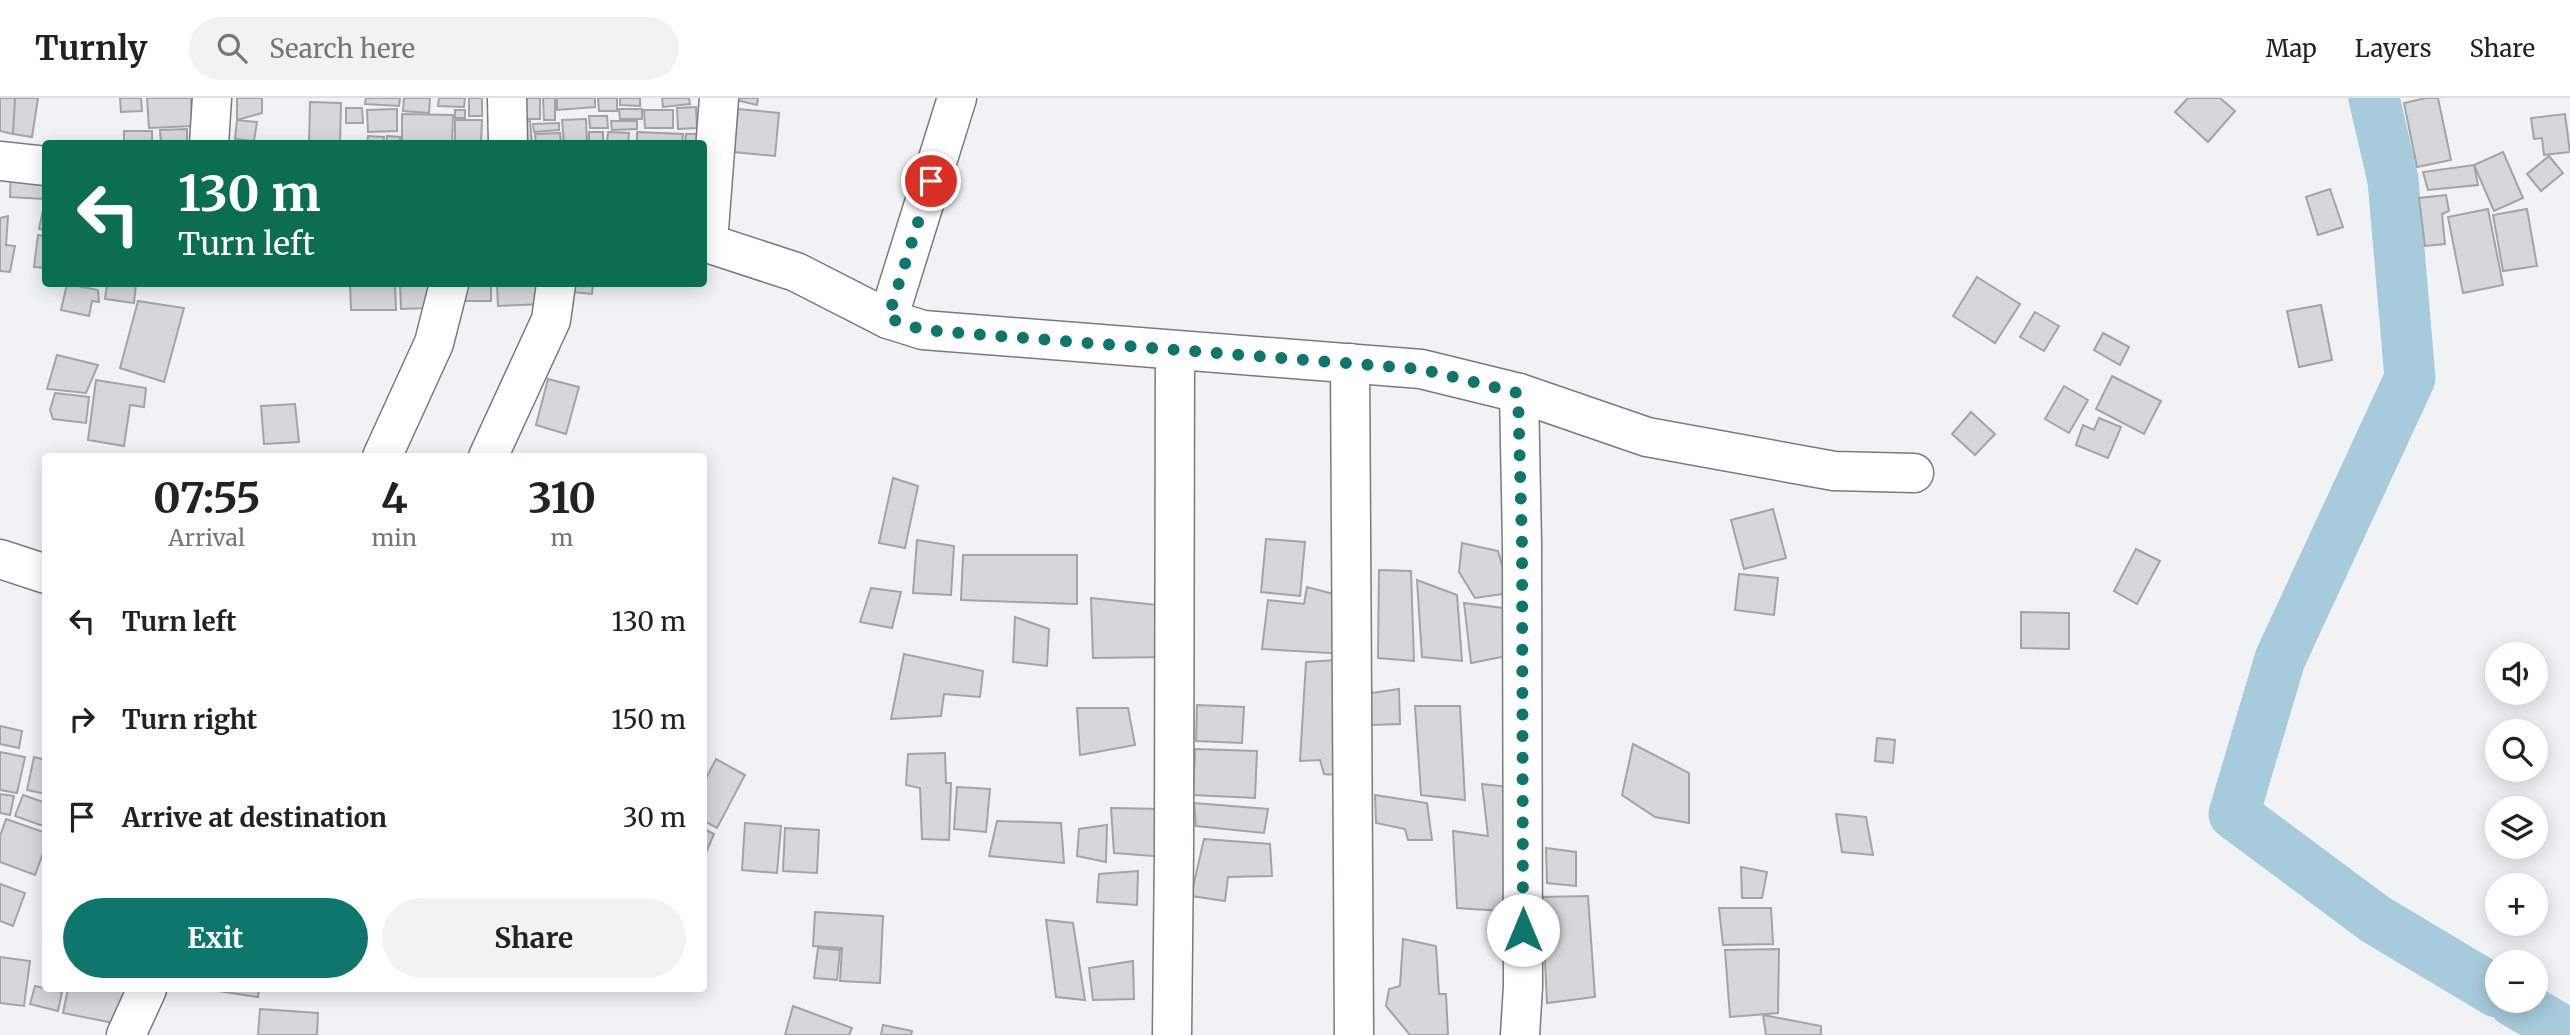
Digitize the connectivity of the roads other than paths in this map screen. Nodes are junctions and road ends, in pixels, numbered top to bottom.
1 (212, 98) edge
2 (508, 98) edge
3 (719, 98) edge
4 (957, 98) edge
5 (209, 140) edge
6 (508, 140) edge
7 (0, 161) edge
8 (42, 166) edge
9 (707, 231) edge
10 (707, 242) edge
11 (448, 287) edge
12 (556, 287) edge
13 (888, 318) junction
14 (1175, 351) junction
15 (1350, 363) junction
16 (1518, 393) junction
17 (384, 453) edge
18 (490, 453) edge
19 (1914, 473) dead end
20 (0, 559) edge
21 (42, 573) edge
22 (146, 992) edge
23 (125, 1035) edge
24 (1172, 1035) edge
25 (1354, 1035) edge
26 (1520, 1035) edge

1 - 5 street
2 - 6 street
3 - 9 street
4 - 13 street
7 - 8 street
10 - 13 street
11 - 17 street
12 - 18 street
13 - 14 street
14 - 15 street
14 - 24 street
15 - 16 street
15 - 25 street
16 - 19 street
16 - 26 street
20 - 21 street
22 - 23 street

